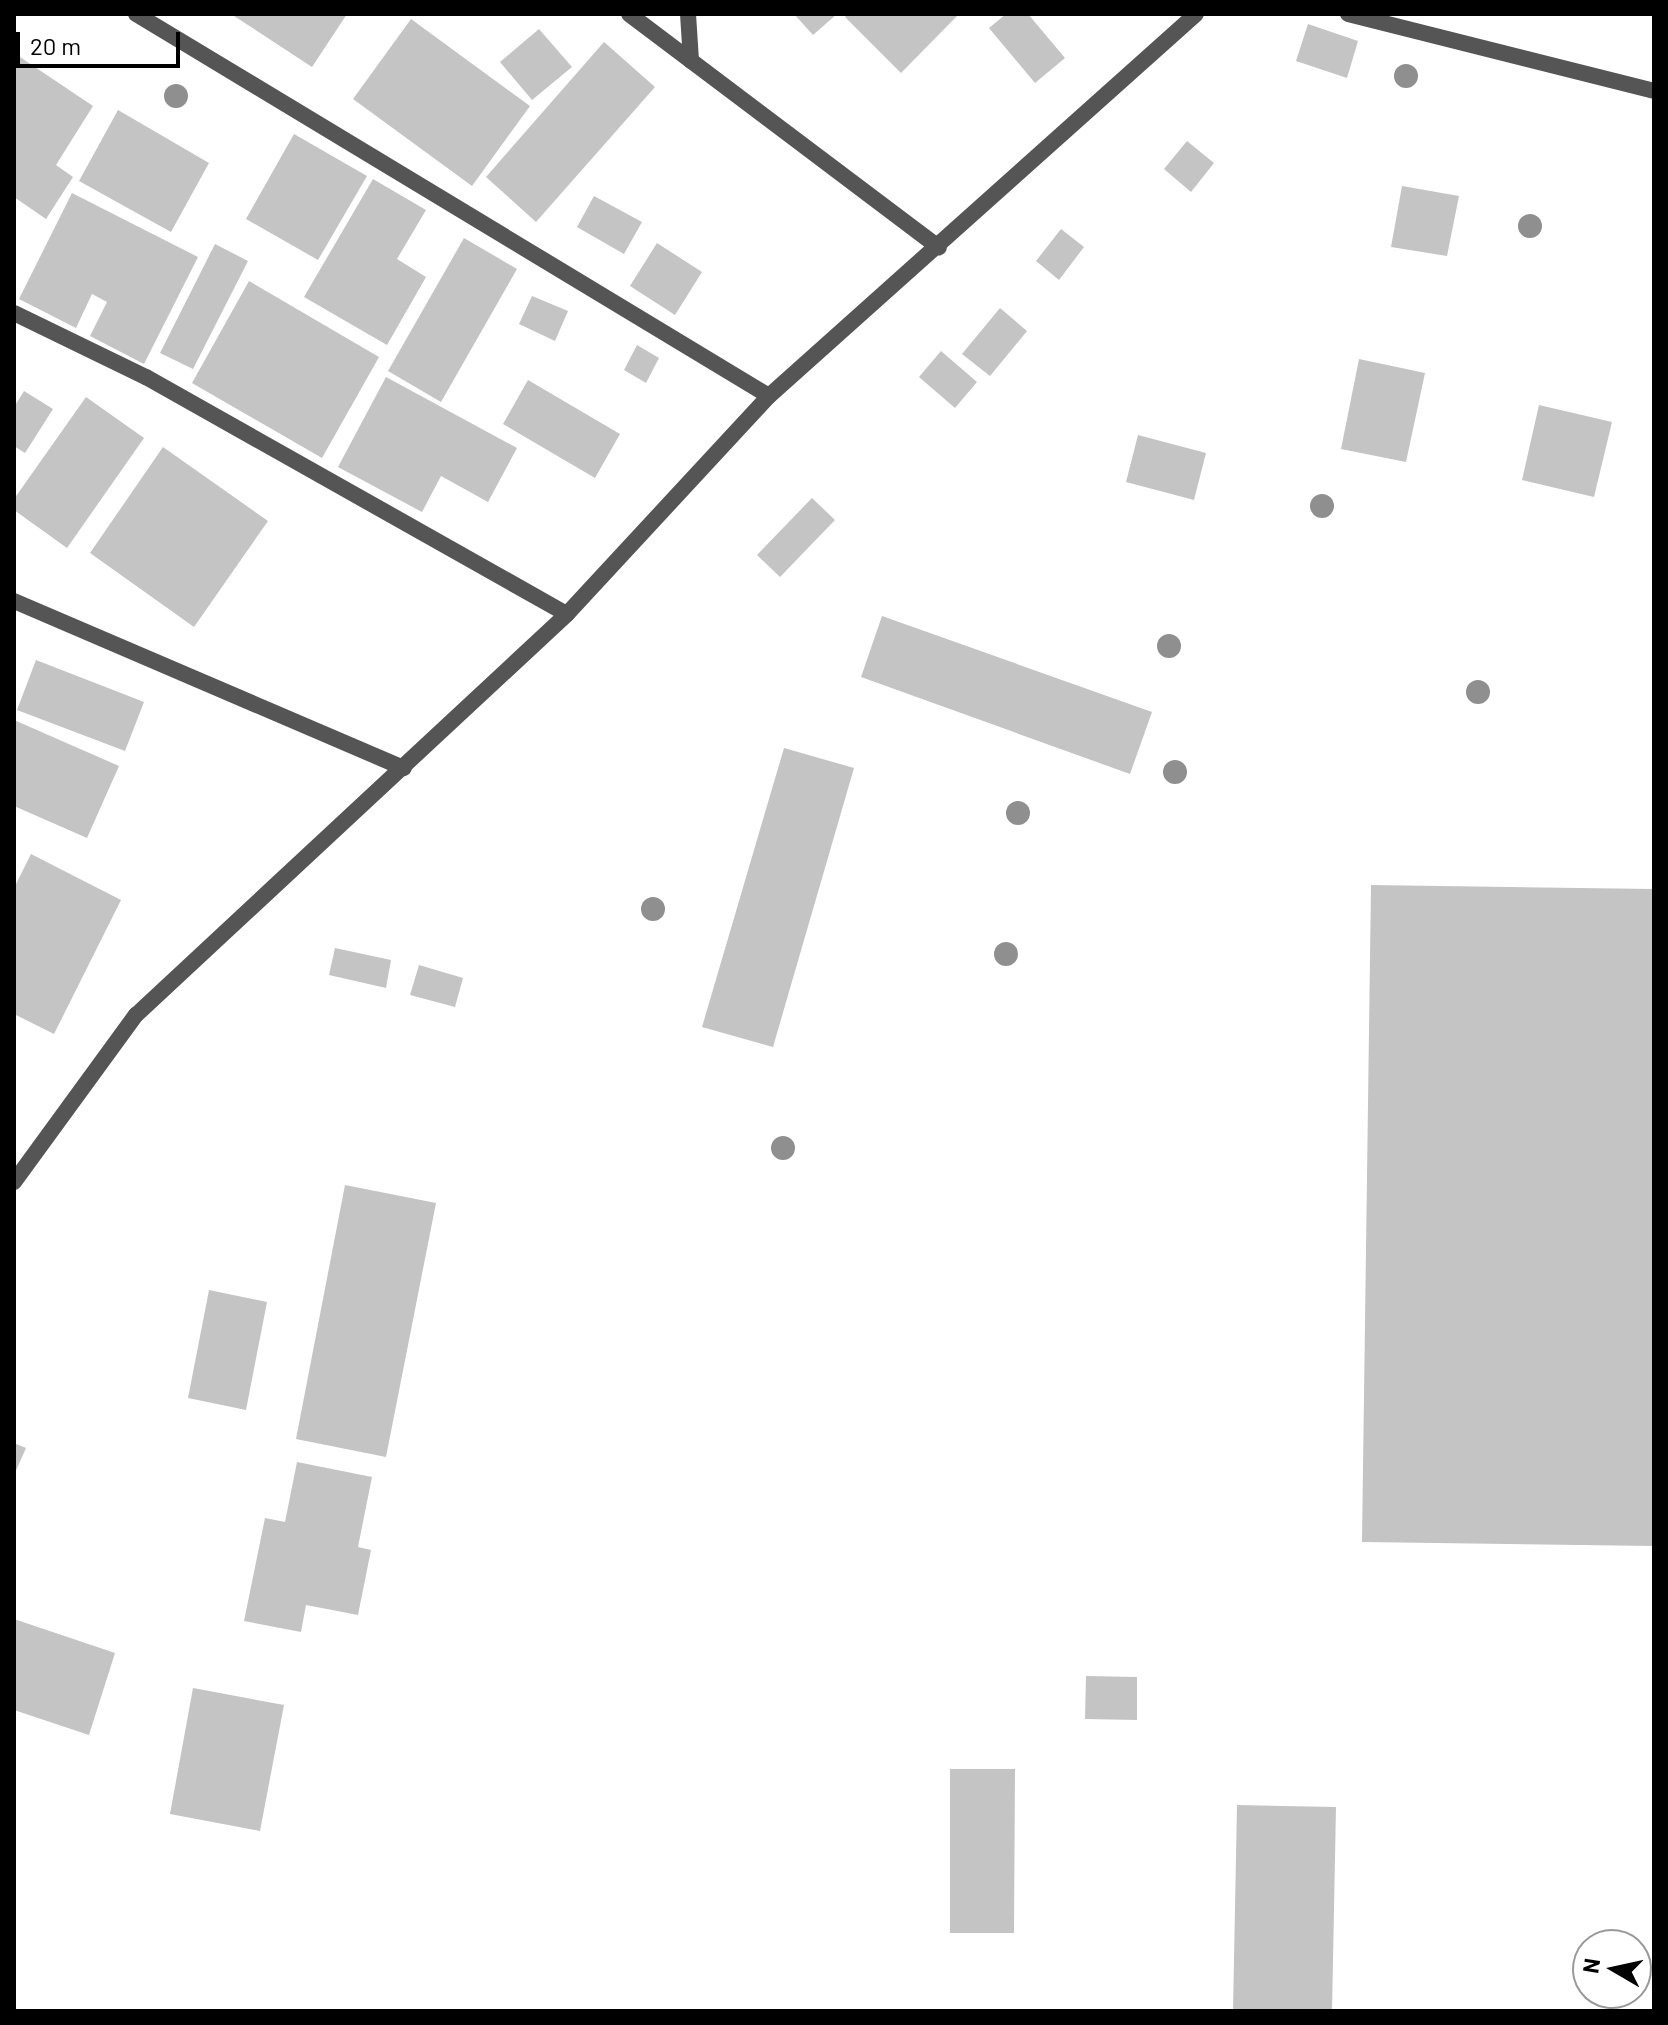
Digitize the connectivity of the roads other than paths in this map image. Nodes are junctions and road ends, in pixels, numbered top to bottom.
1 (136, 14) edge
2 (629, 14) edge
3 (688, 14) edge
4 (1196, 14) edge
5 (1348, 14) edge
6 (691, 61) junction
7 (1654, 91) edge
8 (939, 248) junction
9 (14, 313) edge
10 (769, 396) junction
11 (14, 601) edge
12 (567, 614) junction
13 (404, 768) junction
14 (14, 1182) edge

1 - 10 street
2 - 6 street
3 - 6 street
4 - 8 street
5 - 7 street
6 - 8 street
8 - 10 street
9 - 12 street
10 - 12 street
11 - 13 street
12 - 13 street
13 - 14 street

